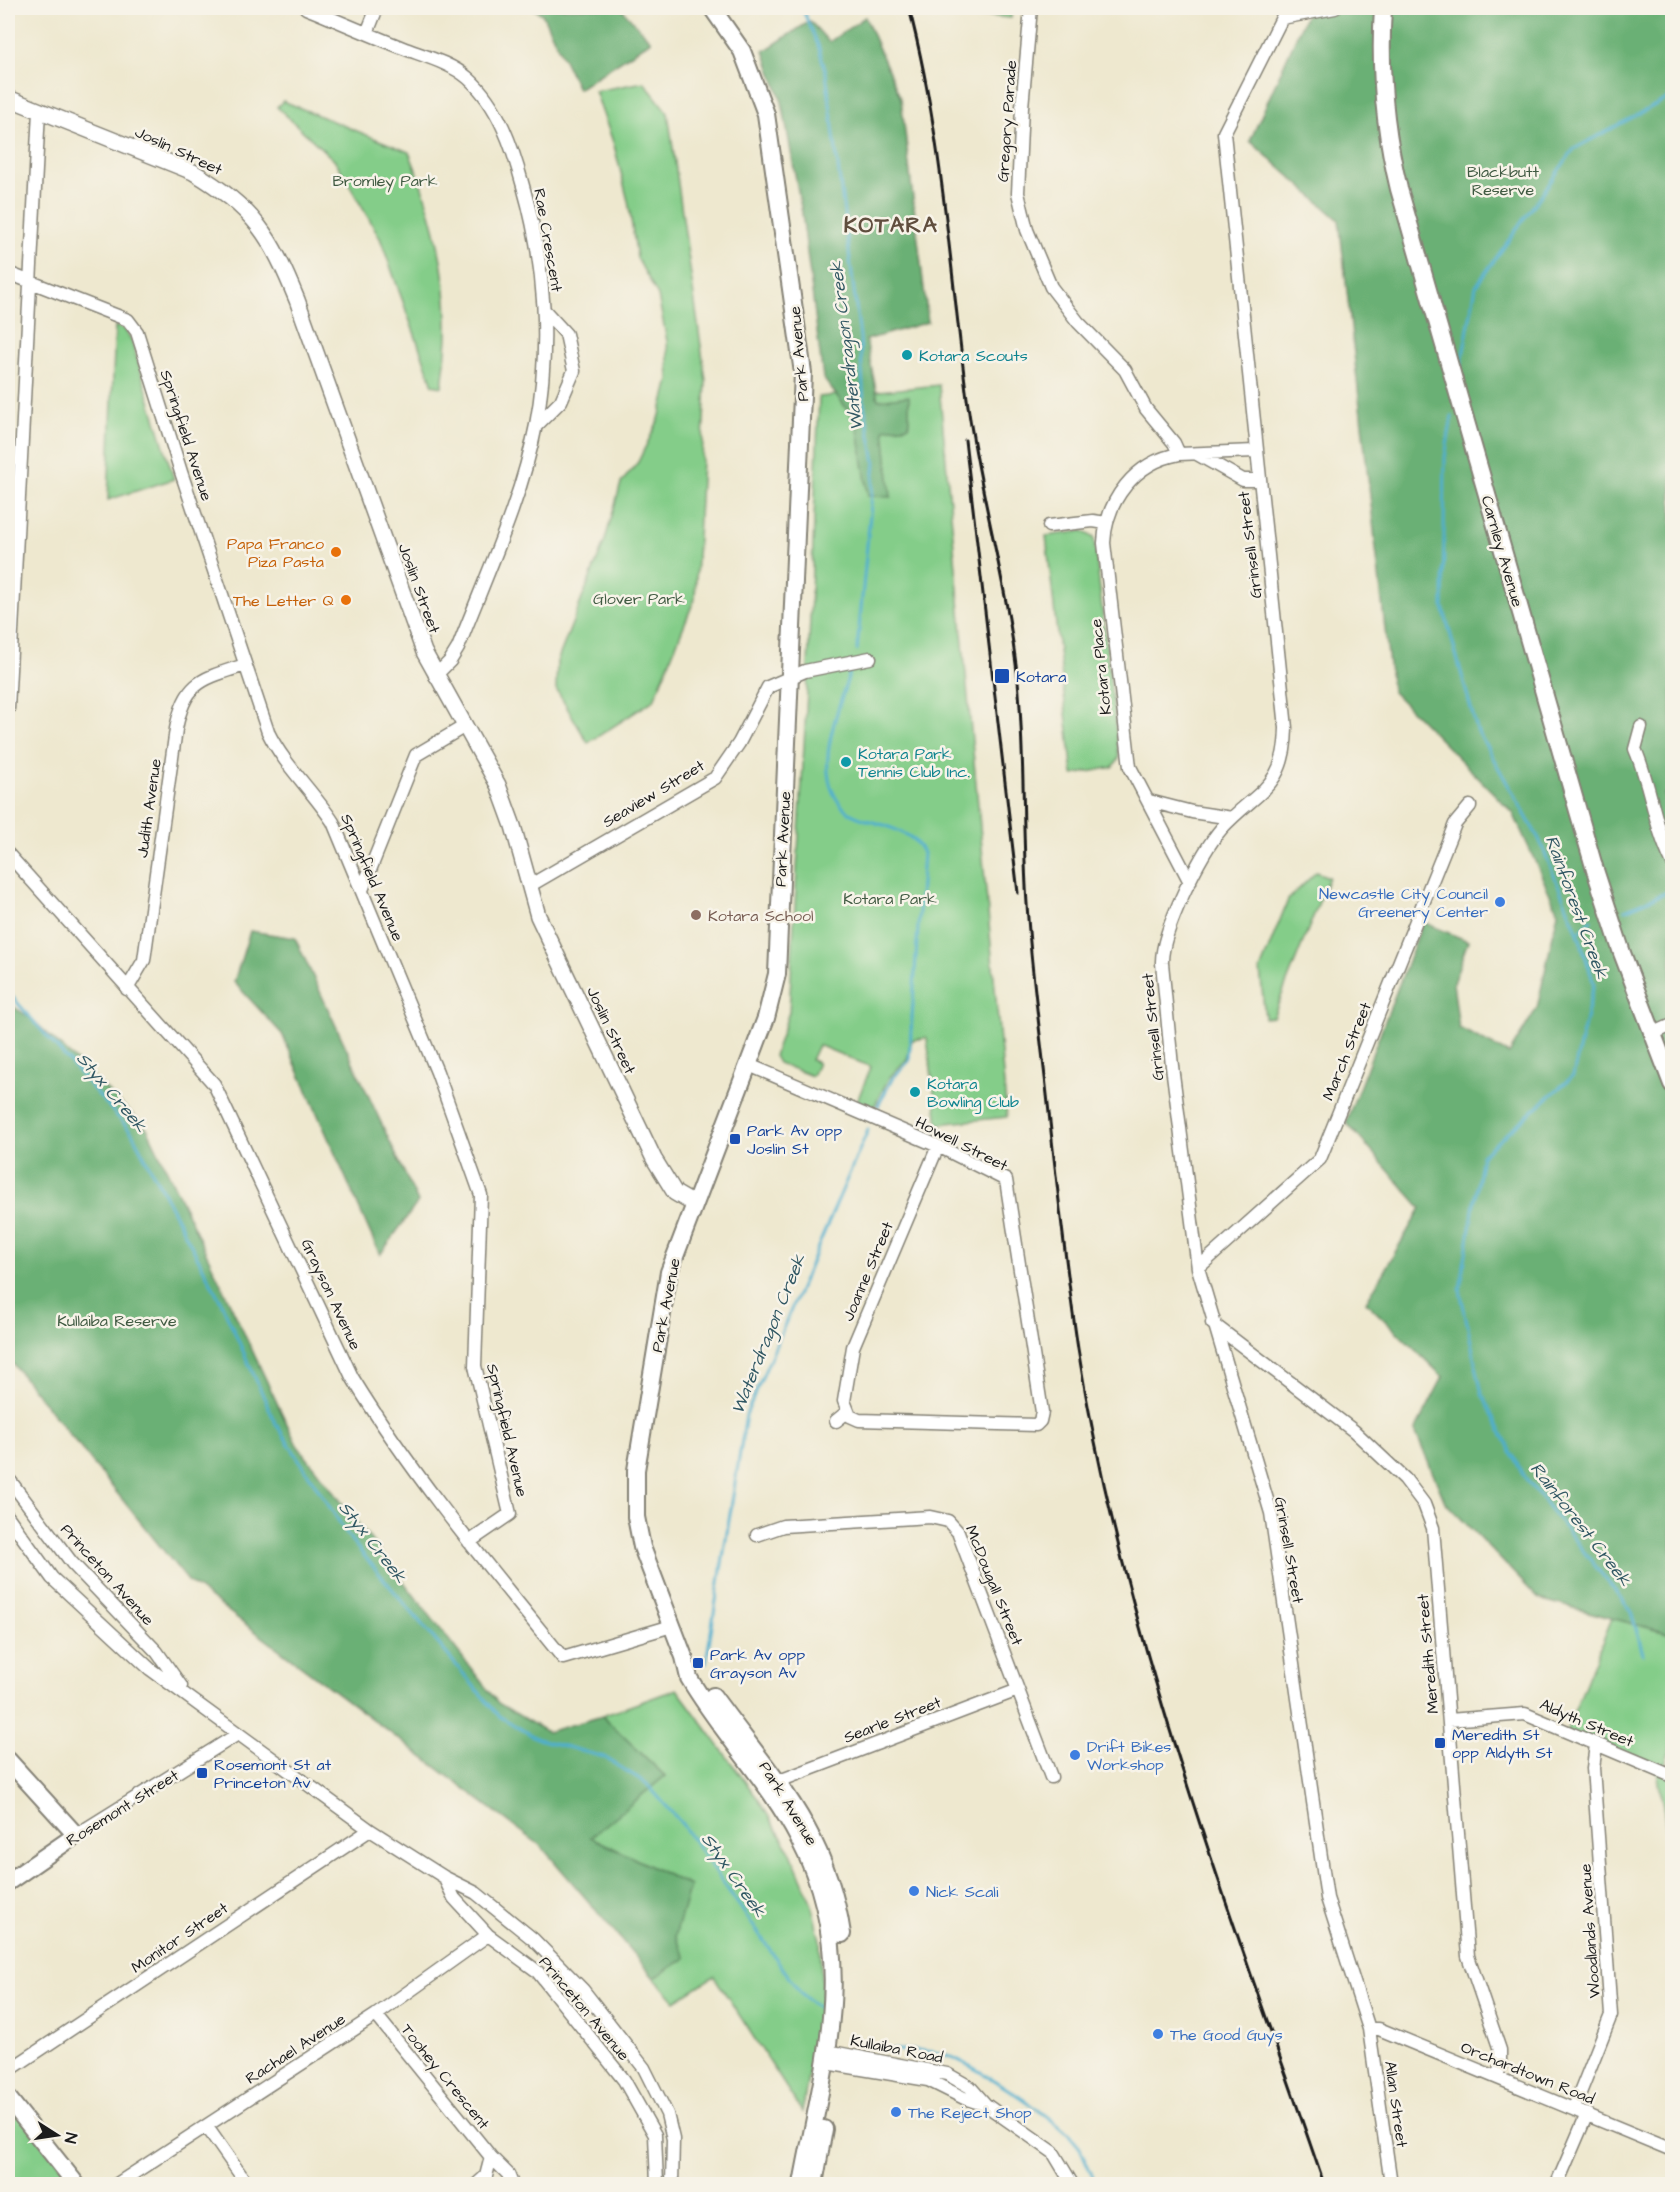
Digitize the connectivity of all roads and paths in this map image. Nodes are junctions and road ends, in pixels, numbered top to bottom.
1 (306, 8) edge
2 (377, 8) edge
3 (712, 8) edge
4 (1031, 8) edge
5 (1335, 8) edge
6 (1383, 8) edge
7 (1284, 13) edge
8 (367, 33) junction
9 (8, 98) edge
10 (39, 111) junction
11 (8, 273) edge
12 (29, 281) junction
13 (545, 311) junction
14 (536, 426) junction
15 (1255, 451) junction
16 (1179, 454) junction
17 (1197, 454) junction
18 (1258, 480) junction
19 (1106, 523) junction
20 (1049, 526) dead end
21 (870, 658) dead end
22 (245, 665) junction
23 (435, 676) junction
24 (789, 677) junction
25 (8, 709) edge
26 (465, 726) junction
27 (1641, 727) dead end
28 (1149, 801) junction
29 (1470, 806) dead end
30 (1232, 818) junction
31 (8, 854) edge
32 (1672, 862) edge
33 (1190, 882) junction
34 (529, 886) junction
35 (362, 890) junction
36 (127, 989) junction
37 (1672, 1025) edge
38 (1652, 1034) junction
39 (749, 1065) junction
40 (1672, 1084) edge
41 (938, 1146) junction
42 (694, 1204) junction
43 (1198, 1268) junction
44 (1212, 1323) junction
45 (847, 1412) junction
46 (836, 1421) dead end
47 (8, 1478) edge
48 (8, 1517) edge
49 (757, 1535) dead end
50 (469, 1542) junction
51 (672, 1626) junction
52 (684, 1657) junction
53 (1018, 1690) junction
54 (185, 1692) junction
55 (1449, 1720) junction
56 (724, 1732) junction
57 (238, 1734) junction
58 (1596, 1745) junction
59 (8, 1760) edge
60 (1672, 1776) edge
61 (1052, 1777) dead end
62 (779, 1781) junction
63 (370, 1830) junction
64 (76, 1835) junction
65 (805, 1850) junction
66 (444, 1877) junction
67 (8, 1882) edge
68 (488, 1935) junction
69 (839, 2003) junction
70 (376, 2015) junction
71 (1369, 2029) junction
72 (831, 2058) junction
73 (8, 2071) edge
74 (1497, 2077) junction
75 (8, 2098) edge
76 (1574, 2108) junction
77 (1587, 2114) junction
78 (207, 2127) junction
79 (1672, 2150) edge
80 (491, 2157) junction
81 (76, 2184) edge
82 (117, 2184) edge
83 (247, 2184) edge
84 (477, 2184) edge
85 (512, 2184) edge
86 (657, 2184) edge
87 (672, 2184) edge
88 (802, 2184) edge
89 (814, 2184) edge
90 (1073, 2184) edge
91 (1391, 2184) edge
92 (1557, 2184) edge

1 - 8 street, Rae Crescent
2 - 8 street
3 - 24 main road, Park Avenue
4 - 16 street, Gregory Parade
5 - 7 street, Grinsell Street
6 - 38 main road, Carnley Avenue
7 - 15 street, Grinsell Street
8 - 13 street, Rae Crescent
9 - 10 street, Joslin Street
10 - 12 street
10 - 23 street, Joslin Street
11 - 12 street, Springfield Avenue
12 - 22 street, Springfield Avenue
12 - 25 street
13 - 14 street, Rae Crescent
13 - 14 street, Rae Crescent
14 - 23 street, Rae Crescent
15 - 17 street
15 - 18 street, Grinsell Street
16 - 17 street
16 - 19 street, Kotara Place
17 - 18 street
18 - 30 street, Grinsell Street
19 - 20 street
19 - 28 street, Kotara Place
21 - 24 street, Seaview Street
22 - 35 street, Springfield Avenue
22 - 36 street, Judith Avenue
23 - 26 street, Joslin Street
24 - 34 street, Seaview Street
24 - 39 main road, Park Avenue
26 - 34 street, Joslin Street
26 - 35 street
27 - 32 street
28 - 30 street
28 - 33 street, Kotara Place
29 - 43 street, March Street
30 - 33 street, Grinsell Street
31 - 36 street, Grayson Avenue
33 - 43 street, Grinsell Street
34 - 42 street, Joslin Street
35 - 50 street, Springfield Avenue
36 - 50 street, Grayson Avenue
37 - 38 street
38 - 40 main road, Carnley Avenue
39 - 41 street, Howell Street
39 - 42 main road, Park Avenue
41 - 45 street, Joanne Street
41 - 45 street, Howell Street
42 - 51 main road, Park Avenue
43 - 44 street, Grinsell Street
44 - 55 street, Meredith Street
44 - 71 street, Grinsell Street
45 - 46 street
47 - 54 street, Princeton Avenue
48 - 54 street, Princeton Avenue
49 - 53 street, McDougall Street
50 - 51 street, Grayson Avenue
51 - 52 main road, Park Avenue
52 - 56 main road, Park Avenue
52 - 62 main road, Park Avenue
53 - 61 street, McDougall Street
53 - 62 street, Searle Street
54 - 57 street, Princeton Avenue
55 - 58 street, Aldyth Street
55 - 74 street, Meredith Street
56 - 62 main road
56 - 65 main road, Park Avenue
57 - 63 street, Princeton Avenue
57 - 64 street, Rosemont Street
58 - 60 street, Aldyth Street
58 - 76 street, Woodlands Avenue
59 - 64 main road
62 - 65 main road
62 - 69 main road, Park Avenue
63 - 66 street, Princeton Avenue
63 - 73 street, Monitor Street
64 - 67 main road, Rosemont Street
65 - 69 main road, Park Avenue
66 - 68 street, Princeton Avenue
66 - 87 street, Princeton Avenue
68 - 70 street, Rachael Avenue
68 - 86 street, Princeton Avenue
69 - 72 main road, Park Avenue
70 - 78 street, Rachael Avenue
70 - 80 street, Toohey Crescent
71 - 74 street, Orchardtown Road
71 - 91 street, Allan Street
72 - 88 main road, Park Avenue
72 - 89 main road, Park Avenue
72 - 90 street, Kullaiba Road
74 - 76 street, Orchardtown Road
75 - 81 main road
76 - 77 street, Orchardtown Road
77 - 79 street, Orchardtown Road
77 - 92 street
78 - 82 street, Rachael Avenue
78 - 83 street
80 - 84 street
80 - 85 street, Toohey Crescent

